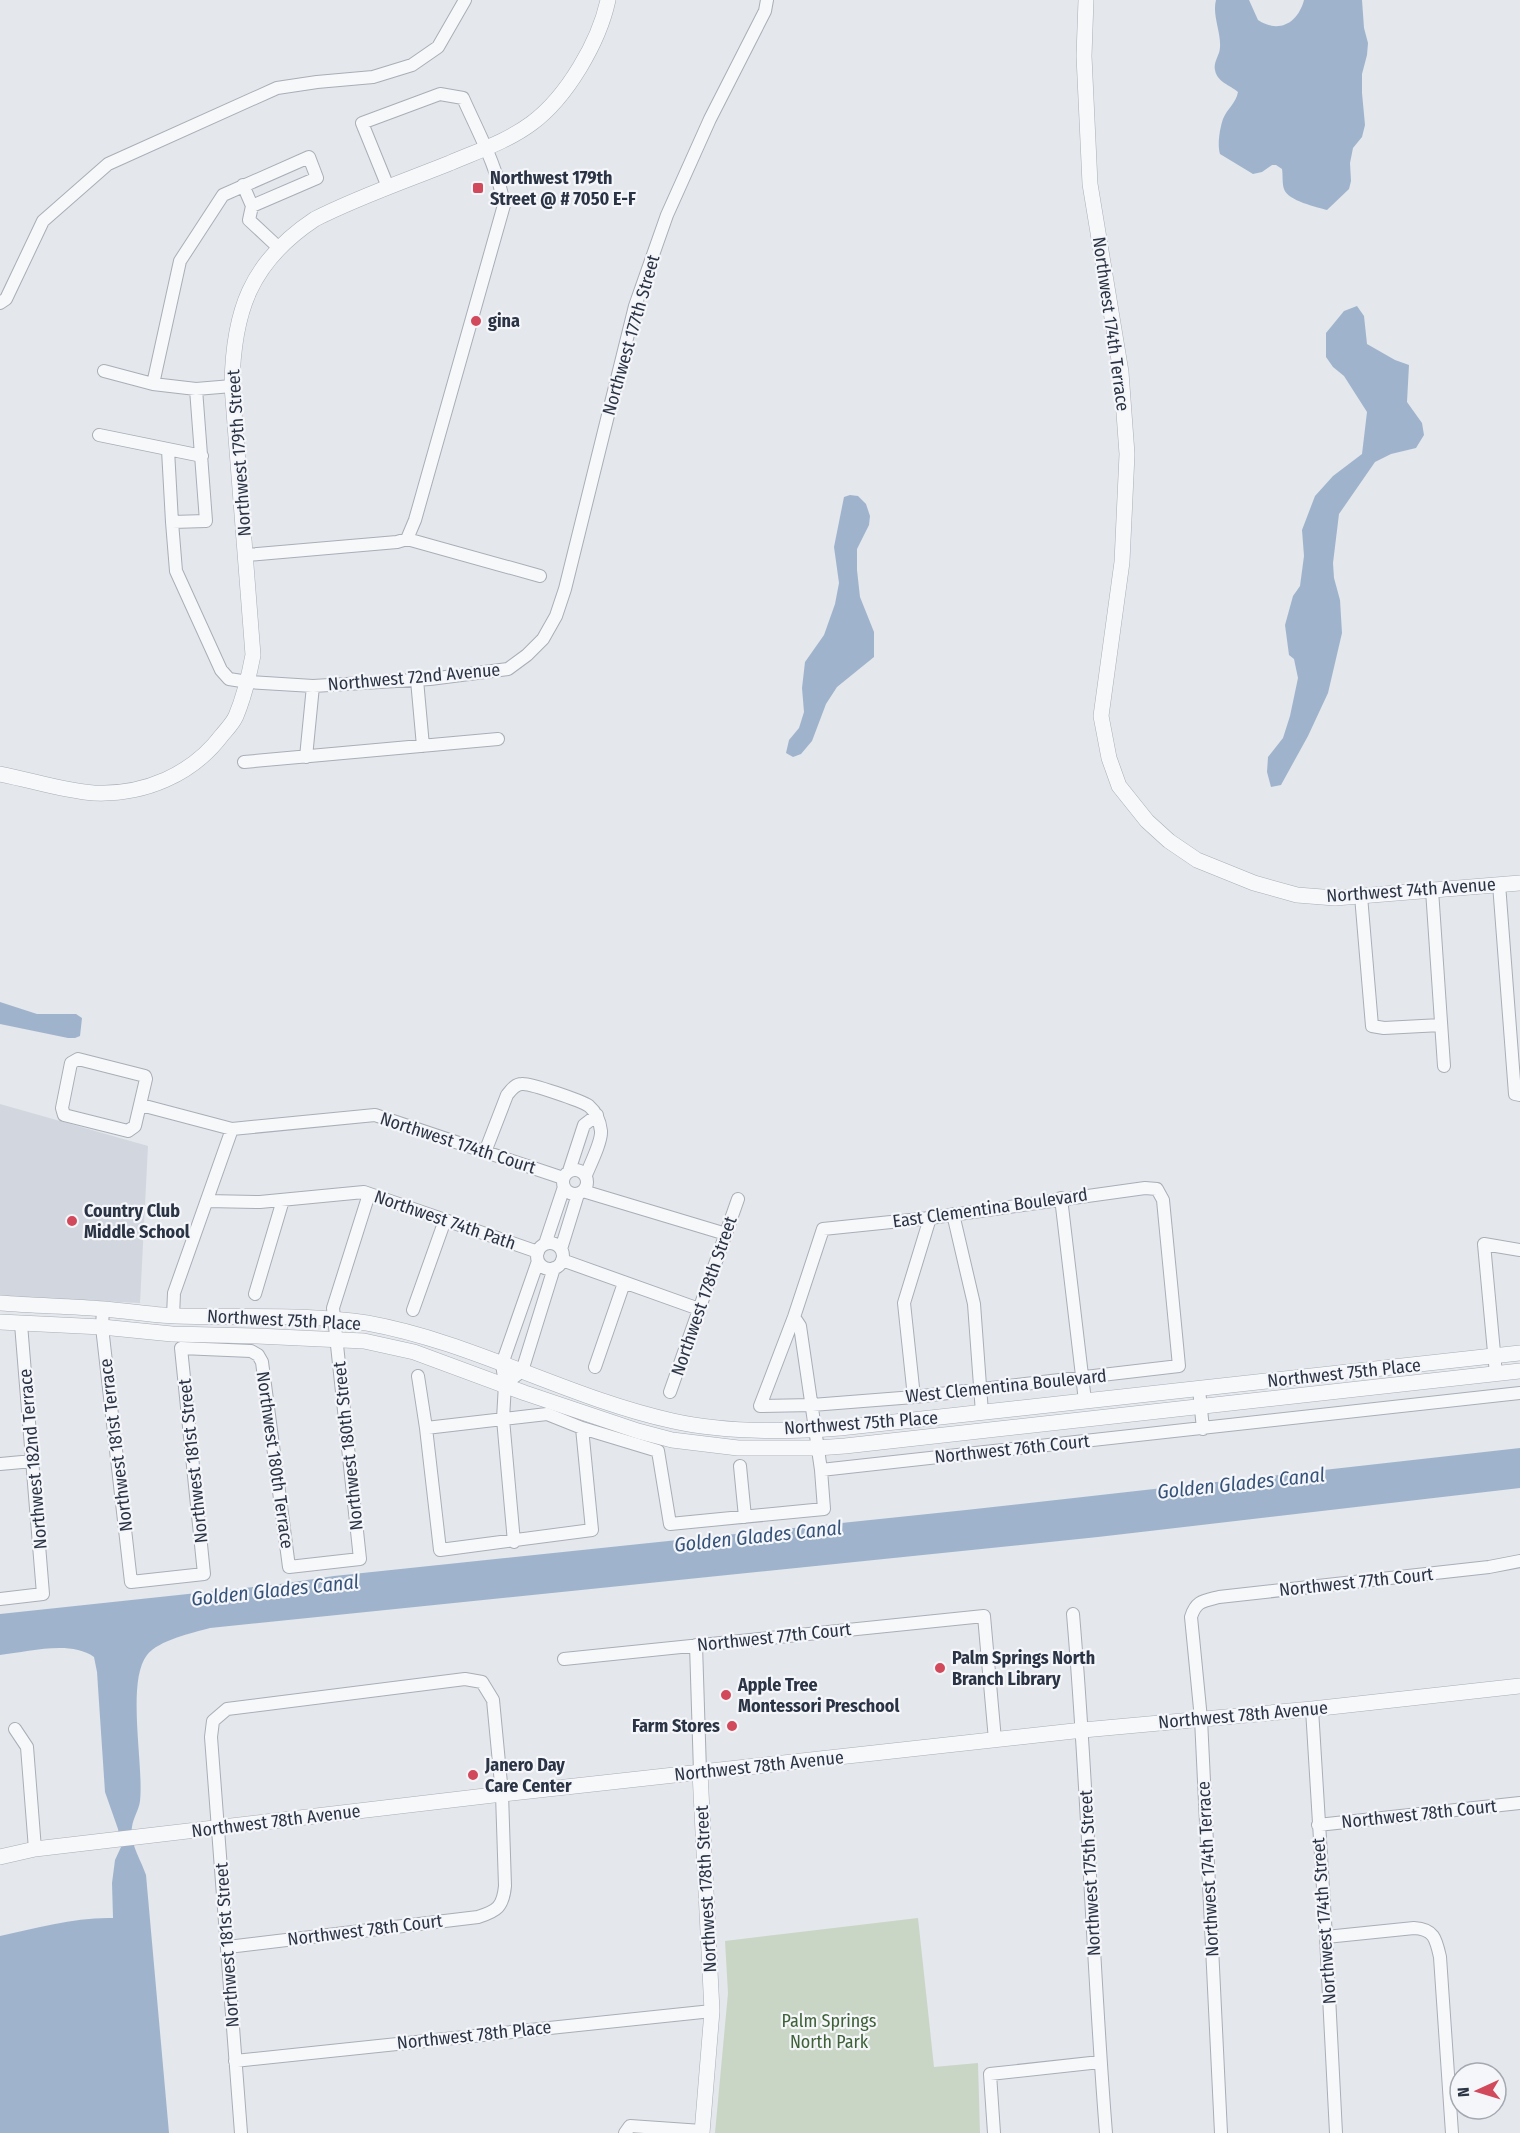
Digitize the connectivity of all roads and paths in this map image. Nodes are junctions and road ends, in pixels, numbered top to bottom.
1 (465, 0) edge
2 (608, 0) edge
3 (767, 0) edge
4 (1086, 0) edge
5 (485, 148) junction
6 (243, 185) junction
7 (388, 187) junction
8 (252, 206) junction
9 (279, 248) junction
10 (0, 303) edge
11 (104, 371) dead end
12 (153, 384) junction
13 (232, 386) junction
14 (196, 389) junction
15 (99, 435) dead end
16 (168, 450) junction
17 (202, 456) junction
18 (172, 522) junction
19 (407, 539) junction
20 (247, 555) junction
21 (540, 576) dead end
22 (556, 616) joint
23 (417, 680) junction
24 (248, 682) junction
25 (313, 686) junction
26 (498, 740) dead end
27 (423, 746) junction
28 (306, 757) junction
29 (244, 762) dead end
30 (0, 774) edge
31 (1170, 841) joint
32 (1520, 883) edge
33 (1499, 884) junction
34 (1432, 890) junction
35 (1361, 896) junction
36 (1442, 1025) junction
37 (1444, 1066) dead end
38 (1517, 1094) edge
39 (141, 1105) junction
40 (597, 1115) junction
41 (232, 1129) junction
42 (485, 1152) junction
43 (586, 1175) junction
44 (565, 1178) junction
45 (580, 1192) junction
46 (369, 1194) junction
47 (1061, 1198) junction
48 (738, 1199) dead end
49 (283, 1200) junction
50 (207, 1201) junction
51 (953, 1214) junction
52 (930, 1218) junction
53 (445, 1220) junction
54 (726, 1234) junction
55 (1520, 1250) edge
56 (540, 1252) junction
57 (559, 1259) junction
58 (624, 1283) junction
59 (255, 1294) dead end
60 (0, 1304) edge
61 (103, 1309) junction
62 (699, 1309) junction
63 (413, 1310) dead end
64 (173, 1316) junction
65 (794, 1317) junction
66 (334, 1319) junction
67 (0, 1322) edge
68 (21, 1324) junction
69 (102, 1327) junction
70 (336, 1339) junction
71 (182, 1348) joint
72 (1520, 1353) edge
73 (1494, 1356) junction
74 (502, 1364) junction
75 (1179, 1366) joint
76 (595, 1367) dead end
77 (522, 1371) junction
78 (1520, 1371) edge
79 (1496, 1374) junction
80 (418, 1376) dead end
81 (1083, 1378) junction
82 (505, 1384) junction
83 (980, 1389) junction
84 (1199, 1389) junction
85 (670, 1392) dead end
86 (1520, 1393) edge
87 (914, 1397) junction
88 (1085, 1401) junction
89 (812, 1405) junction
90 (1200, 1407) junction
91 (982, 1413) junction
92 (503, 1419) junction
93 (1057, 1423) junction
94 (426, 1428) junction
95 (582, 1428) junction
96 (1203, 1429) junction
97 (814, 1430) junction
98 (817, 1448) junction
99 (33, 1461) junction
100 (0, 1464) edge
101 (740, 1466) dead end
102 (821, 1470) junction
103 (744, 1517) junction
104 (514, 1542) junction
105 (1520, 1561) edge
106 (289, 1567) joint
107 (204, 1574) joint
108 (0, 1599) edge
109 (1194, 1607) joint
110 (1073, 1614) dead end
111 (696, 1646) junction
112 (564, 1659) dead end
113 (1520, 1686) edge
114 (1312, 1709) junction
115 (1201, 1719) junction
116 (15, 1729) dead end
117 (1083, 1730) junction
118 (995, 1740) junction
119 (700, 1772) junction
120 (502, 1794) junction
121 (1520, 1803) edge
122 (1318, 1825) junction
123 (218, 1828) junction
124 (35, 1849) junction
125 (0, 1857) edge
126 (1326, 1937) junction
127 (228, 1947) junction
128 (712, 2011) junction
129 (235, 2061) junction
130 (1100, 2061) junction
131 (702, 2132) edge
132 (241, 2133) edge
133 (625, 2133) edge
134 (994, 2133) edge
135 (1106, 2133) edge
136 (1221, 2133) edge
137 (1336, 2133) edge
138 (1452, 2133) edge

1 - 10 street
2 - 5 street, Northwest 179th Street
3 - 22 street, Northwest 177th Street
4 - 31 street, Northwest 174th Terrace
5 - 7 street, Northwest 179th Street
5 - 7 street
5 - 19 street
6 - 8 street
6 - 8 street
6 - 12 street
7 - 9 street, Northwest 179th Street
8 - 9 street
9 - 13 street, Northwest 179th Street
11 - 12 street
12 - 14 street
13 - 14 street
13 - 20 street, Northwest 179th Street
14 - 17 street
15 - 16 street
16 - 17 street
16 - 18 street, Northwest 72nd Avenue
17 - 18 street
18 - 24 street, Northwest 72nd Avenue
19 - 20 street
19 - 21 street
20 - 24 street, Northwest 179th Street
22 - 23 street, Northwest 72nd Avenue
23 - 25 street, Northwest 72nd Avenue
23 - 27 street
24 - 25 street, Northwest 72nd Avenue
24 - 30 street, Northwest 179th Street
25 - 28 street
26 - 27 street
27 - 28 street
28 - 29 street
31 - 35 street, Northwest 74th Avenue
32 - 33 street, Northwest 74th Avenue
33 - 34 street, Northwest 74th Avenue
33 - 38 street
34 - 35 street, Northwest 74th Avenue
34 - 36 street
35 - 36 street
36 - 37 street
39 - 39 street
39 - 41 street, Northwest 174th Court
40 - 42 street
40 - 43 street
40 - 44 street
41 - 42 street, Northwest 174th Court
41 - 50 street
42 - 44 street, Northwest 174th Court
43 - 44 street
43 - 45 street
44 - 45 street
44 - 56 street
45 - 54 street
45 - 57 street
46 - 49 street, Northwest 74th Path
46 - 53 street, Northwest 74th Path
46 - 66 street, Northwest 180th Street
47 - 51 street, East Clementina Boulevard
47 - 75 street, East Clementina Boulevard
47 - 81 street
48 - 54 street, Northwest 178th Street
49 - 50 street, Northwest 74th Path
49 - 59 street
50 - 64 street
51 - 52 street, East Clementina Boulevard
51 - 83 street
52 - 65 street, East Clementina Boulevard
52 - 87 street
53 - 56 street, Northwest 74th Path
53 - 63 street
54 - 62 street, Northwest 178th Street
55 - 73 street
56 - 57 street
56 - 57 street
56 - 74 street
57 - 58 street
57 - 77 street
58 - 62 street
58 - 76 street
60 - 61 street, Northwest 75th Place
61 - 64 street, Northwest 75th Place
61 - 69 street, Northwest 181st Terrace
62 - 85 street, Northwest 178th Street
64 - 66 street, Northwest 75th Place
65 - 89 street
65 - 89 street, West Clementina Boulevard
66 - 70 street, Northwest 180th Street
66 - 74 street, Northwest 75th Place
67 - 68 street, Northwest 75th Place
68 - 69 street, Northwest 75th Place
68 - 99 street, Northwest 182nd Terrace
69 - 70 street, Northwest 75th Place
69 - 107 street, Northwest 181st Terrace
70 - 82 street, Northwest 75th Place
70 - 106 street, Northwest 180th Street
71 - 106 street, Northwest 180th Terrace
71 - 107 street, Northwest 181st Street
72 - 73 street, Northwest 75th Place
73 - 79 street
73 - 84 street, Northwest 75th Place
74 - 77 street, Northwest 75th Place
74 - 82 street
75 - 81 street, West Clementina Boulevard
77 - 82 street
77 - 97 street, Northwest 75th Place
78 - 79 street, Northwest 75th Place
79 - 90 street, Northwest 75th Place
80 - 94 street
81 - 83 street, West Clementina Boulevard
81 - 88 street
82 - 92 street
82 - 98 street, Northwest 75th Place
83 - 87 street, West Clementina Boulevard
83 - 91 street
84 - 88 street, Northwest 75th Place
84 - 90 street
86 - 96 street, Northwest 76th Court
87 - 89 street, West Clementina Boulevard
88 - 91 street, Northwest 75th Place
88 - 93 street
89 - 97 street
90 - 93 street, Northwest 75th Place
90 - 96 street
91 - 97 street, Northwest 75th Place
92 - 94 street
92 - 95 street
92 - 104 street
93 - 98 street, Northwest 75th Place
94 - 104 street
95 - 103 street
95 - 104 street
96 - 102 street, Northwest 76th Court
97 - 98 street
98 - 102 street
99 - 100 street
99 - 108 street, Northwest 182nd Terrace
101 - 103 street
102 - 103 street
105 - 109 street, Northwest 77th Court
109 - 115 street, Northwest 174th Terrace
110 - 117 street, Northwest 175th Street
111 - 112 street, Northwest 77th Court
111 - 118 street, Northwest 77th Court
111 - 119 street, Northwest 178th Street
113 - 114 street, Northwest 78th Avenue
114 - 115 street, Northwest 78th Avenue
114 - 122 street, Northwest 174th Street
115 - 117 street, Northwest 78th Avenue
115 - 136 street, Northwest 174th Terrace
116 - 124 street
117 - 118 street, Northwest 78th Avenue
117 - 130 street, Northwest 175th Street
118 - 119 street, Northwest 78th Avenue
119 - 120 street, Northwest 78th Avenue
119 - 128 street, Northwest 178th Street
120 - 123 street, Northwest 78th Avenue
120 - 123 street, Northwest 181st Street
120 - 127 street, Northwest 78th Court
121 - 122 street, Northwest 78th Court
122 - 126 street, Northwest 174th Street
123 - 124 street, Northwest 78th Avenue
123 - 127 street, Northwest 181st Street
124 - 125 street, Northwest 78th Avenue
126 - 137 street, Northwest 174th Street
126 - 138 street
127 - 129 street, Northwest 181st Street
128 - 129 street, Northwest 78th Place
128 - 131 street, Northwest 178th Street
129 - 132 street, Northwest 181st Street
130 - 134 street
130 - 135 street, Northwest 175th Street
131 - 133 street

